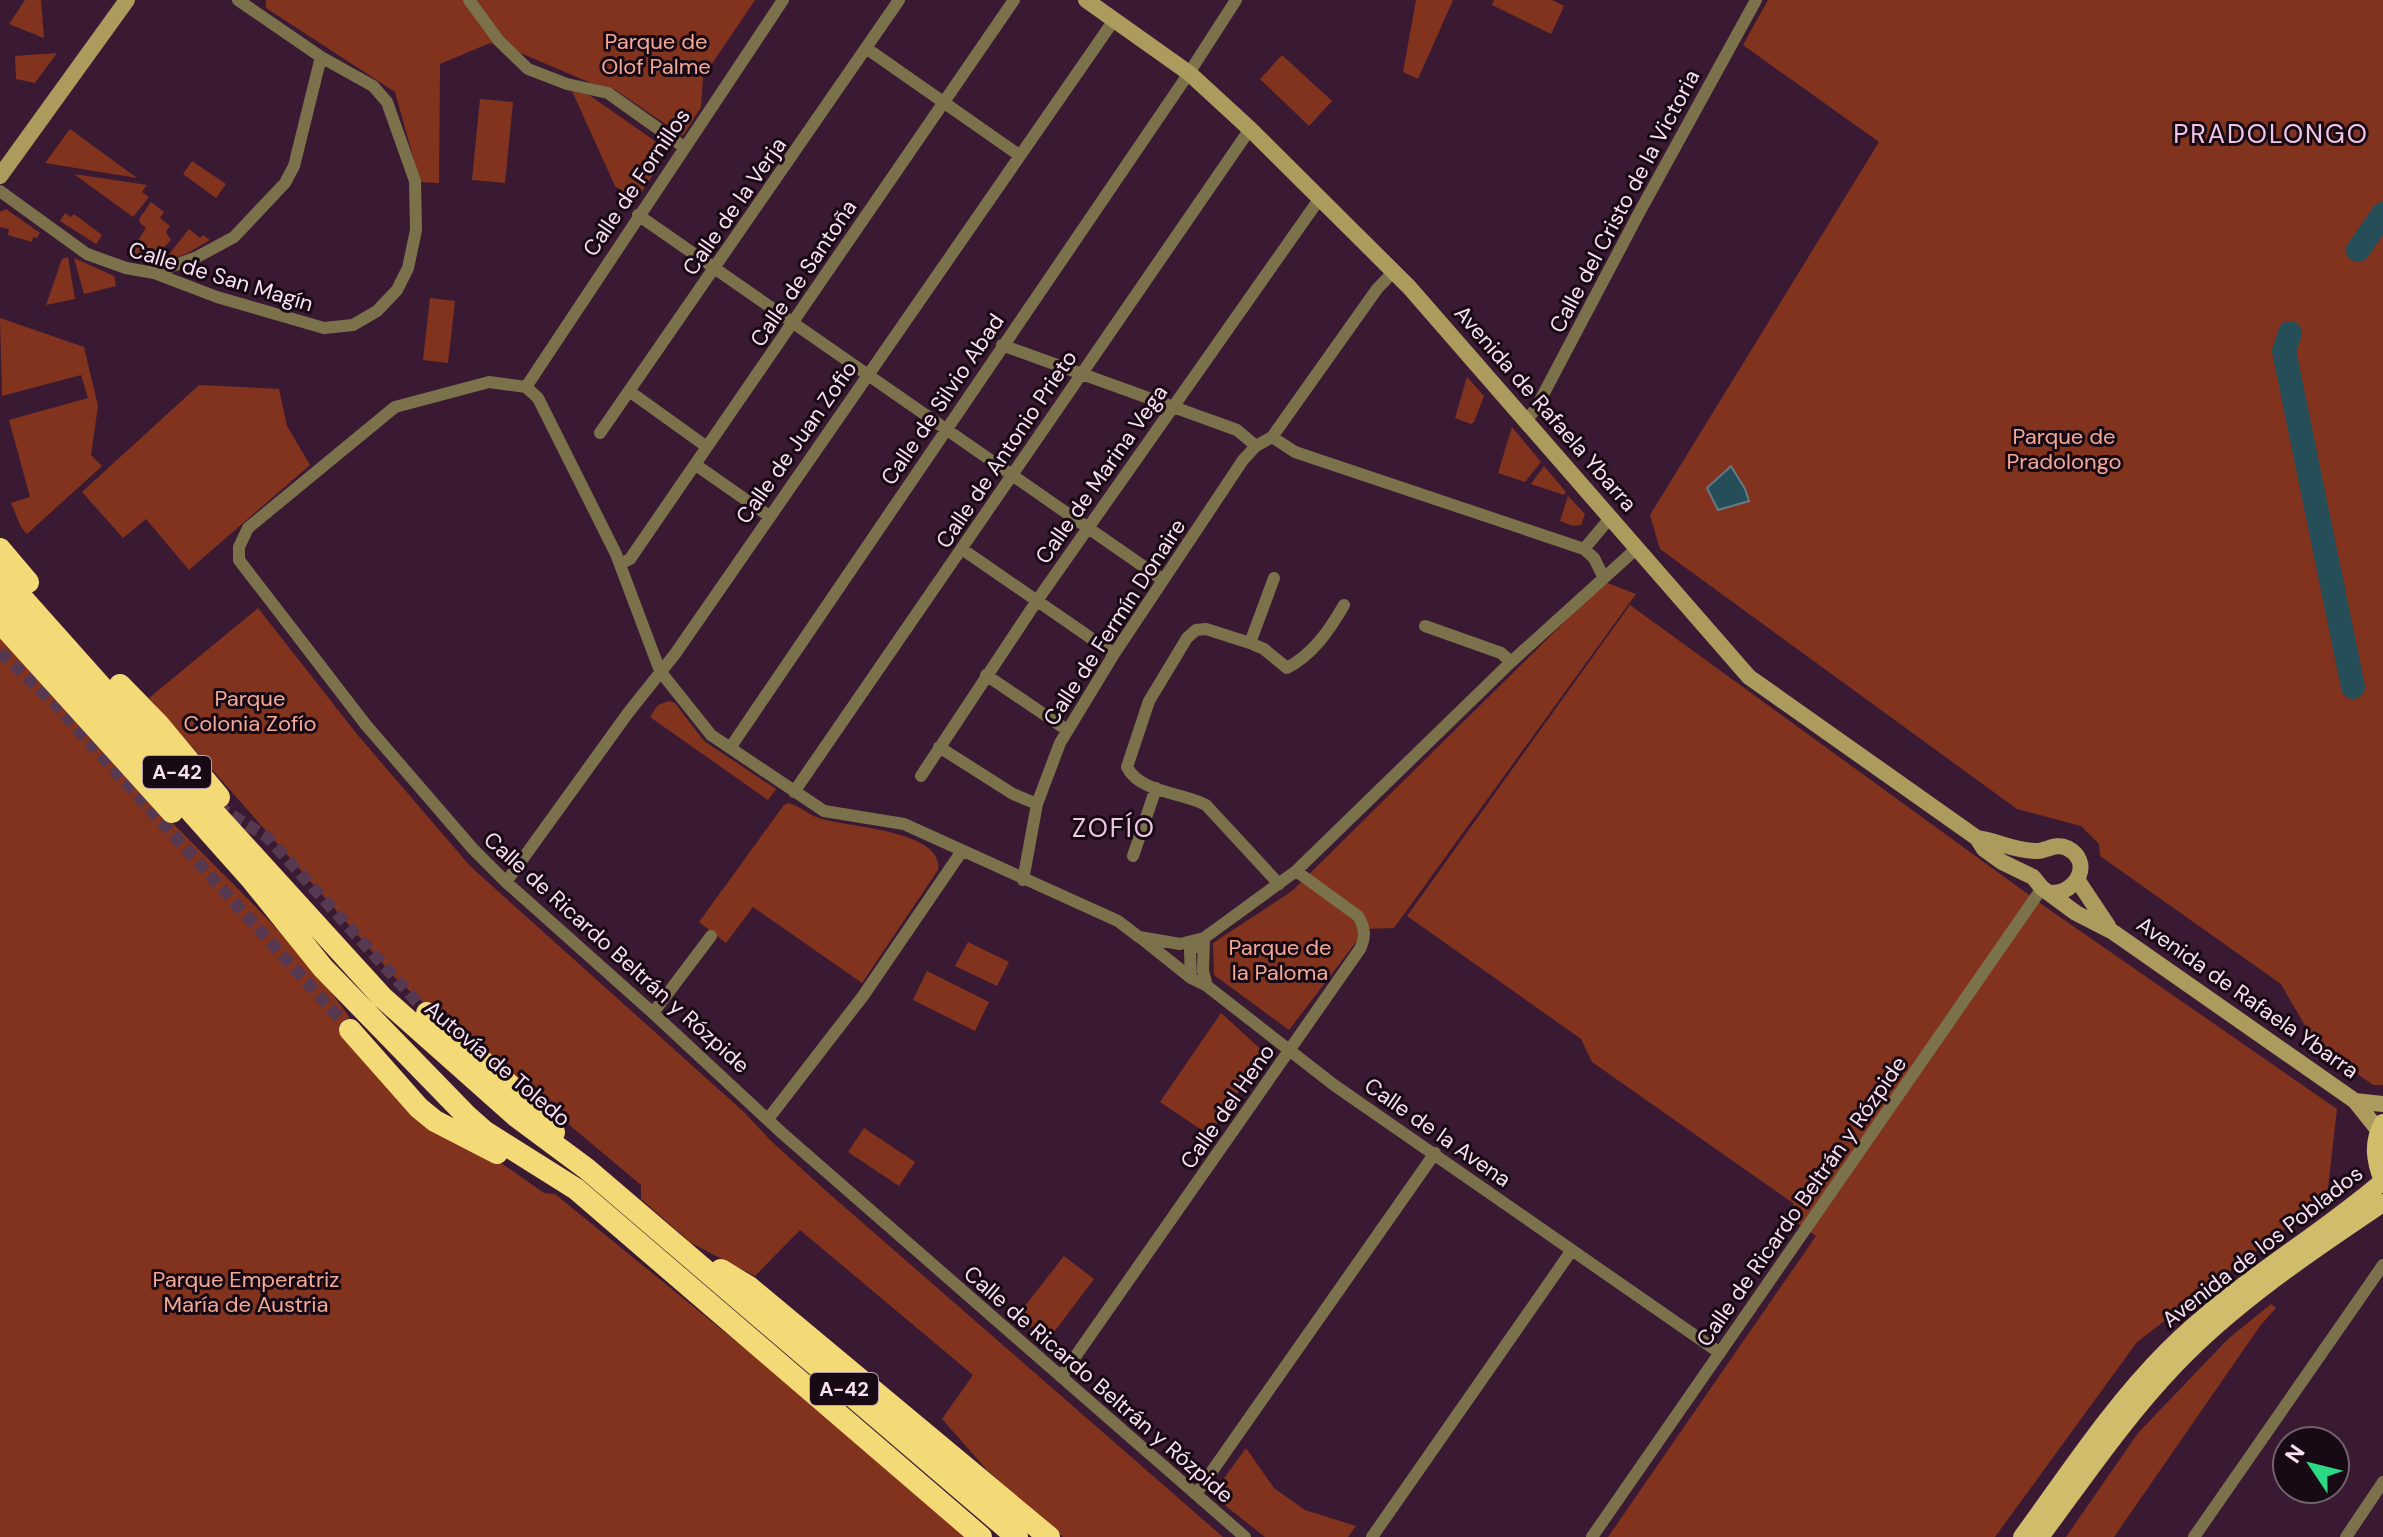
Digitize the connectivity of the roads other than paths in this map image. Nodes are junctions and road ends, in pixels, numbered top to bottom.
1 (127, 0) edge
2 (238, 0) edge
3 (469, 0) edge
4 (783, 0) edge
5 (1014, 0) edge
6 (1086, 0) edge
7 (1236, 0) edge
8 (1756, 0) edge
9 (893, 2) edge
10 (1114, 20) junction
11 (866, 48) junction
12 (321, 57) junction
13 (1189, 73) junction
14 (943, 103) junction
15 (1250, 129) junction
16 (684, 147) junction
17 (1019, 155) junction
18 (0, 176) edge
19 (0, 191) edge
20 (1320, 198) junction
21 (638, 215) junction
22 (715, 268) junction
23 (1394, 271) junction
24 (154, 273) junction
25 (794, 322) junction
26 (1002, 345) junction
27 (868, 373) junction
28 (1081, 374) junction
29 (526, 387) junction
30 (629, 391) junction
31 (1171, 407) junction
32 (1526, 420) junction
33 (946, 428) junction
34 (600, 433) dead end
35 (1272, 437) junction
36 (1256, 446) junction
37 (707, 447) junction
38 (696, 465) junction
39 (1013, 474) junction
40 (769, 516) junction
41 (1610, 518) junction
42 (1090, 527) junction
43 (0, 549) edge
44 (962, 549) junction
45 (1584, 549) junction
46 (1636, 549) junction
47 (620, 564) junction
48 (0, 573) edge
49 (1274, 578) dead end
50 (1604, 578) junction
51 (1163, 580) junction
52 (1584, 596) junction
53 (0, 597) edge
54 (1036, 602) junction
55 (1344, 605) dead end
56 (0, 622) edge
57 (1425, 626) dead end
58 (1250, 643) junction
59 (1114, 654) junction
60 (1511, 662) junction
61 (660, 671) junction
62 (986, 675) junction
63 (1067, 730) junction
64 (939, 747) junction
65 (730, 748) junction
66 (921, 776) dead end
67 (1156, 788) junction
68 (794, 792) junction
69 (1037, 804) junction
70 (1977, 838) junction
71 (962, 851) junction
72 (2041, 851) junction
73 (1133, 856) dead end
74 (1296, 871) junction
75 (1023, 880) junction
76 (2078, 881) junction
77 (506, 882) junction
78 (1279, 884) junction
79 (2042, 886) junction
80 (2113, 932) junction
81 (711, 936) dead end
82 (1139, 937) junction
83 (1204, 938) junction
84 (323, 968) junction
85 (356, 969) junction
86 (1191, 978) junction
87 (1207, 986) junction
88 (427, 1013) tunnel mouth
89 (653, 1013) junction
90 (350, 1030) tunnel mouth
91 (1289, 1052) junction
92 (2355, 1101) junction
93 (2383, 1104) edge
94 (768, 1119) junction
95 (2381, 1127) edge
96 (1435, 1153) junction
97 (534, 1161) junction
98 (587, 1169) junction
99 (2383, 1181) edge
100 (2383, 1203) edge
101 (671, 1240) junction
102 (1572, 1250) junction
103 (2383, 1265) edge
104 (1720, 1353) junction
105 (1061, 1377) junction
106 (2383, 1482) edge
107 (1196, 1494) junction
108 (981, 1537) edge
109 (1017, 1537) edge
110 (1049, 1537) edge
111 (1245, 1537) edge
112 (1372, 1537) edge
113 (1592, 1537) edge
114 (2023, 1537) edge
115 (2040, 1537) edge
116 (2194, 1537) edge
117 (2346, 1537) edge

1 - 18 main road
2 - 12 street, Calle de San Magín
3 - 16 street
4 - 16 street, Calle de Fornillos
5 - 14 street, Calle de Santoña
6 - 10 main road, Avenida de Rafaela Ybarra
7 - 13 street, Calle de Silvio Abad
8 - 32 street, Calle del Cristo de la Victoria
9 - 11 street, Calle de la Verja
10 - 13 main road, Avenida de Rafaela Ybarra
10 - 17 street, Calle de Juan Zofio
11 - 14 street
11 - 22 street, Calle de la Verja
12 - 24 street
12 - 24 street, Calle de San Magín
13 - 15 main road, Avenida de Rafaela Ybarra
13 - 26 street, Calle de Silvio Abad
14 - 17 street
14 - 25 street, Calle de Santoña
15 - 20 main road, Avenida de Rafaela Ybarra
15 - 28 street, Calle de Antonio Prieto
16 - 21 street, Calle de Fornillos
17 - 27 street, Calle de Juan Zofio
19 - 24 street, Calle de San Magín
20 - 23 main road, Avenida de Rafaela Ybarra
20 - 31 street, Calle de Marina Vega
21 - 22 street
21 - 29 street, Calle de Fornillos
22 - 25 street
22 - 30 street, Calle de la Verja
23 - 32 main road, Avenida de Rafaela Ybarra
23 - 35 street
25 - 27 street
25 - 37 street, Calle de Santoña
26 - 28 street
26 - 33 street, Calle de Silvio Abad
27 - 33 street
27 - 40 street, Calle de Juan Zofio
28 - 31 street
28 - 39 street, Calle de Antonio Prieto
29 - 47 street, Calle de la Avena
29 - 77 street, Calle de Ricardo Beltrán y Rózpide
30 - 34 street, Calle de la Verja
30 - 37 street
31 - 36 street
31 - 42 street, Calle de Marina Vega
32 - 41 main road, Avenida de Rafaela Ybarra
33 - 39 street
33 - 65 street, Calle de Silvio Abad
35 - 36 street
35 - 45 street
36 - 51 street, Calle de Fermín Donaire
37 - 38 street, Calle de Santoña
38 - 40 street
38 - 47 street, Calle de Santoña
39 - 42 street
39 - 44 street, Calle de Antonio Prieto
40 - 61 street, Calle de Juan Zofio
41 - 45 street
41 - 46 main road, Avenida de Rafaela Ybarra
42 - 51 street
42 - 54 street, Calle de Marina Vega
43 - 85 highway
44 - 54 street
44 - 68 street, Calle de Antonio Prieto
45 - 50 street
45 - 52 street
46 - 50 street
46 - 70 main road, Avenida de Rafaela Ybarra
47 - 61 street, Calle de la Avena
48 - 85 highway, Autovía de Toledo / A-42
49 - 58 street
50 - 52 street
51 - 59 street, Calle de Fermín Donaire
52 - 60 street
53 - 84 highway, A-42
54 - 59 street
54 - 62 street, Calle de Marina Vega
55 - 58 street
56 - 84 highway
57 - 60 street
58 - 67 street
59 - 63 street, Calle de Fermín Donaire
60 - 74 street
61 - 65 street, Calle de la Avena
61 - 77 street, Calle de Juan Zofio
62 - 63 street
62 - 64 street, Calle de Marina Vega
63 - 69 street, Calle de Fermín Donaire
64 - 66 street, Calle de Marina Vega
64 - 69 street
65 - 68 street, Calle de la Avena
67 - 73 street
67 - 78 street
68 - 71 street, Calle de la Avena
69 - 75 street, Calle de Fermín Donaire
70 - 72 main road, Avenida de Rafaela Ybarra
70 - 79 main road, Avenida de Rafaela Ybarra
71 - 75 street, Calle de la Avena
71 - 94 street
72 - 76 main road, Avenida de Rafaela Ybarra
72 - 79 main road
74 - 78 street
74 - 91 street, Calle del Heno
75 - 82 street, Calle de la Avena
76 - 79 main road
76 - 80 main road, Avenida de Rafaela Ybarra
77 - 89 street, Calle de Ricardo Beltrán y Rózpide
78 - 83 street
79 - 80 main road, Avenida de Rafaela Ybarra
79 - 104 street, Calle de Ricardo Beltrán y Rózpide
80 - 92 main road, Avenida de Rafaela Ybarra
81 - 89 street
82 - 83 street
82 - 86 street, Calle de la Avena
83 - 86 street
83 - 87 street
84 - 97 highway, A-42
85 - 98 highway, Autovía de Toledo / A-42
86 - 87 street, Calle de la Avena
87 - 91 street, Calle de la Avena
88 - 98 highway
89 - 94 street, Calle de Ricardo Beltrán y Rózpide
90 - 97 highway
91 - 96 street, Calle de la Avena
91 - 105 street, Calle del Heno
92 - 93 main road, Avenida de Rafaela Ybarra
92 - 95 main road, Avenida de Rafaela Ybarra
94 - 105 street, Calle de Ricardo Beltrán y Rózpide
95 - 99 main road, Avenida de Rafaela Ybarra
96 - 102 street, Calle de la Avena
96 - 107 street
97 - 108 highway, A-42
98 - 101 highway, Autovía de Toledo / A-42
99 - 114 main road, Avenida de los Poblados
100 - 115 main road, Avenida de los Poblados
101 - 109 highway, Autovía de Toledo / A-42
101 - 110 highway
102 - 104 street, Calle de la Avena
102 - 112 street
103 - 116 street
104 - 113 street, Calle de Ricardo Beltrán y Rózpide
105 - 107 street, Calle de Ricardo Beltrán y Rózpide
106 - 117 street
107 - 111 street, Calle de Ricardo Beltrán y Rózpide

